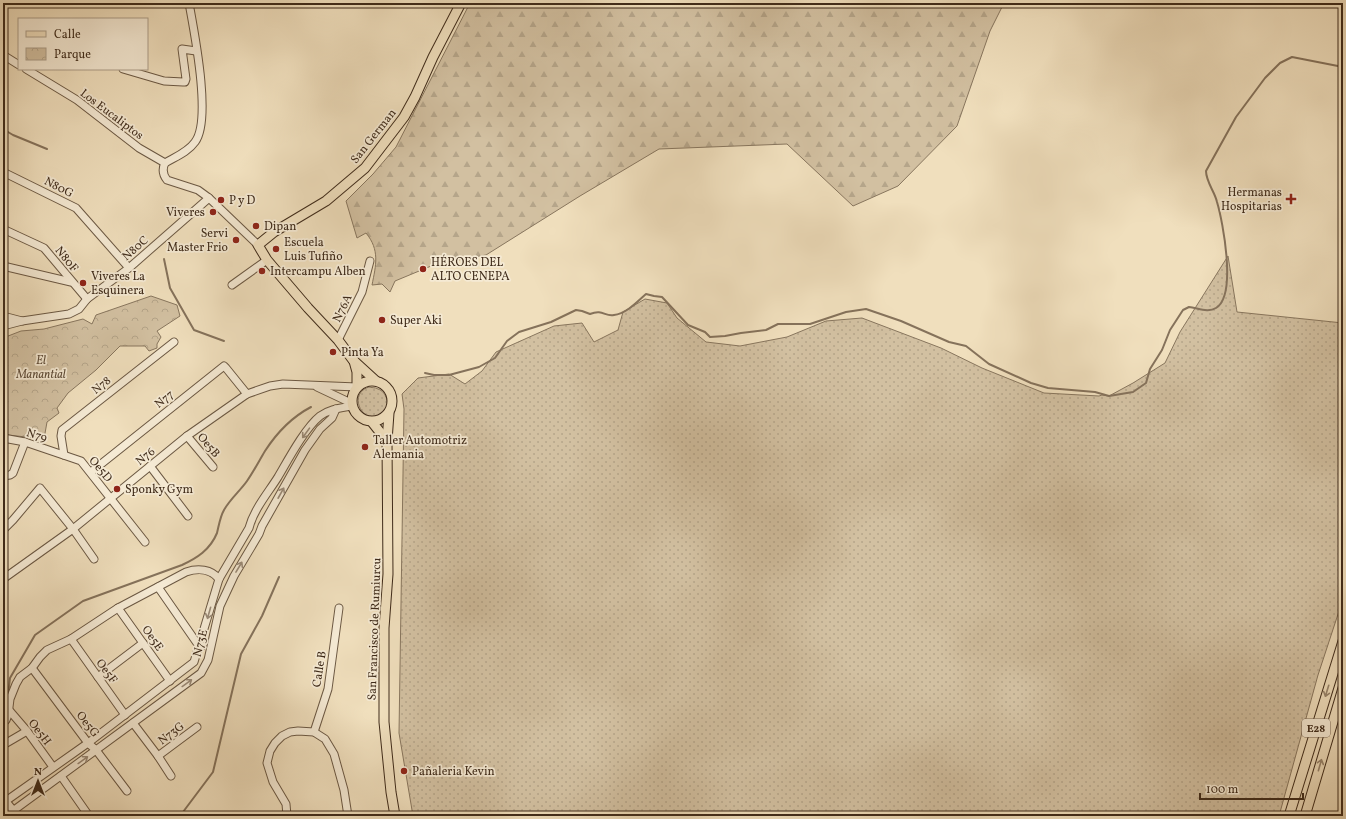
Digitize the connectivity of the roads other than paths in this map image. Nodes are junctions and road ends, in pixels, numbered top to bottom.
1 (189, 3) edge
2 (461, 3) edge
3 (196, 51) junction
4 (3, 55) edge
5 (18, 64) edge
6 (28, 70) edge
7 (126, 70) edge
8 (165, 163) junction
9 (3, 172) edge
10 (209, 198) junction
11 (3, 229) edge
12 (258, 245) junction
13 (268, 260) junction
14 (370, 262) dead end
15 (3, 266) edge
16 (129, 268) junction
17 (72, 282) junction
18 (232, 285) dead end
19 (87, 299) junction
20 (3, 316) edge
21 (22, 321) junction
22 (3, 326) edge
23 (338, 340) junction
24 (174, 342) dead end
25 (353, 360) junction
26 (376, 381) junction
27 (313, 385) junction
28 (357, 387) junction
29 (247, 394) junction
30 (352, 405) junction
31 (336, 409) junction
32 (388, 413) junction
33 (372, 422) junction
34 (187, 436) junction
35 (3, 438) edge
36 (387, 441) junction
37 (25, 442) junction
38 (298, 445) junction
39 (305, 450) junction
40 (64, 455) junction
41 (150, 466) junction
42 (213, 467) dead end
43 (91, 472) junction
44 (3, 476) edge
45 (110, 498) junction
46 (258, 508) junction
47 (269, 514) junction
48 (188, 516) dead end
49 (251, 520) junction
50 (262, 526) junction
51 (73, 529) junction
52 (3, 530) edge
53 (145, 542) dead end
54 (94, 559) dead end
55 (3, 579) edge
56 (219, 579) junction
57 (158, 587) junction
58 (118, 608) junction
59 (340, 608) dead end
60 (71, 639) junction
61 (1343, 641) edge
62 (143, 643) junction
63 (199, 646) junction
64 (210, 648) junction
65 (32, 668) junction
66 (98, 677) junction
67 (170, 682) junction
68 (1343, 688) edge
69 (9, 710) junction
70 (126, 715) junction
71 (1318, 721) junction
72 (3, 723) edge
73 (133, 723) junction
74 (1332, 724) junction
75 (197, 727) dead end
76 (27, 731) junction
77 (314, 732) junction
78 (88, 743) junction
79 (3, 745) edge
80 (96, 750) junction
81 (158, 756) junction
82 (53, 767) junction
83 (61, 776) junction
84 (171, 776) dead end
85 (127, 791) dead end
86 (4, 801) edge
87 (16, 813) edge
88 (88, 814) edge
89 (6, 816) edge
90 (80, 816) edge
91 (287, 816) edge
92 (348, 816) edge
93 (395, 816) edge
94 (1289, 816) edge
95 (1305, 816) edge

1 - 3 street
2 - 12 main road, San German
3 - 7 street
3 - 8 street
4 - 5 street
6 - 8 street, Los Eucaliptos
8 - 10 street
9 - 16 street, N80G
10 - 12 street
10 - 16 street, N80C
11 - 17 street, N80F
12 - 13 main road
13 - 18 street
13 - 23 main road
14 - 23 street, N76A
15 - 17 street
16 - 19 street, N80C
17 - 19 street, N80F
19 - 21 street, N80C
20 - 21 street
21 - 22 street, N80C
23 - 25 main road
24 - 40 street, N78
25 - 26 main road
25 - 28 main road
26 - 28 main road
26 - 32 main road
27 - 28 street, N76
27 - 29 street, N76
27 - 30 street, N76
28 - 30 main road
29 - 34 street, N76
29 - 43 street, N77
30 - 31 street, N73E
30 - 33 main road
31 -> 38 street, N73E
31 - 39 street, N73E
32 - 33 main road
32 - 36 main road, San Francisco de Rumiurcu
33 - 36 main road
34 - 41 street, N76
34 - 42 street, Oe5B
35 - 37 street, N79
36 - 93 main road, San Francisco de Rumiurcu
37 - 40 street, N79
37 - 44 street
38 - 39 street
38 - 46 street, N73E
47 -> 39 street, N73E
40 - 43 street, Oe5D
41 - 45 street, N76
41 - 48 street
43 - 45 street, Oe5D
45 - 51 street, N76
45 - 53 street, Oe5D
46 - 47 street
46 - 49 street, N73E
47 - 50 street, N73E
49 - 50 street
49 - 56 street, N73E
64 -> 50 street, N73E
51 - 52 street
51 - 54 street
51 - 55 street, N76
56 - 57 street
56 -> 63 street, N73E
57 - 58 street
57 - 63 street
58 - 60 street
58 - 62 street, Oe5E
59 - 77 street, Calle B
60 - 65 street
60 - 66 street, Oe5F
61 -> 71 main road, E28
62 - 66 street
62 - 67 street, Oe5E
63 - 64 street
63 - 67 street, N73E
73 -> 64 street, N73E
65 - 69 street
65 - 78 street, Oe5G
66 - 70 street, Oe5F
67 - 70 street, N73E
68 - 74 main road, E28
69 - 72 street
69 - 76 street, Oe5H
70 - 78 street, N73E
71 - 74 main road
71 - 94 main road, E28
73 - 80 street, N73E
73 - 81 street
95 -> 74 main road, E28
75 - 81 street, N73G
76 - 79 street
76 - 82 street, Oe5H
77 - 91 street
77 - 92 street
78 - 80 street, Oe5G
78 - 82 street, N73E
83 -> 80 street, N73E
80 - 85 street, Oe5G
81 - 84 street
82 - 86 street, N73E
83 - 87 street, N73E
83 - 88 street
86 - 87 street
87 - 89 street, N73E
88 - 90 street

